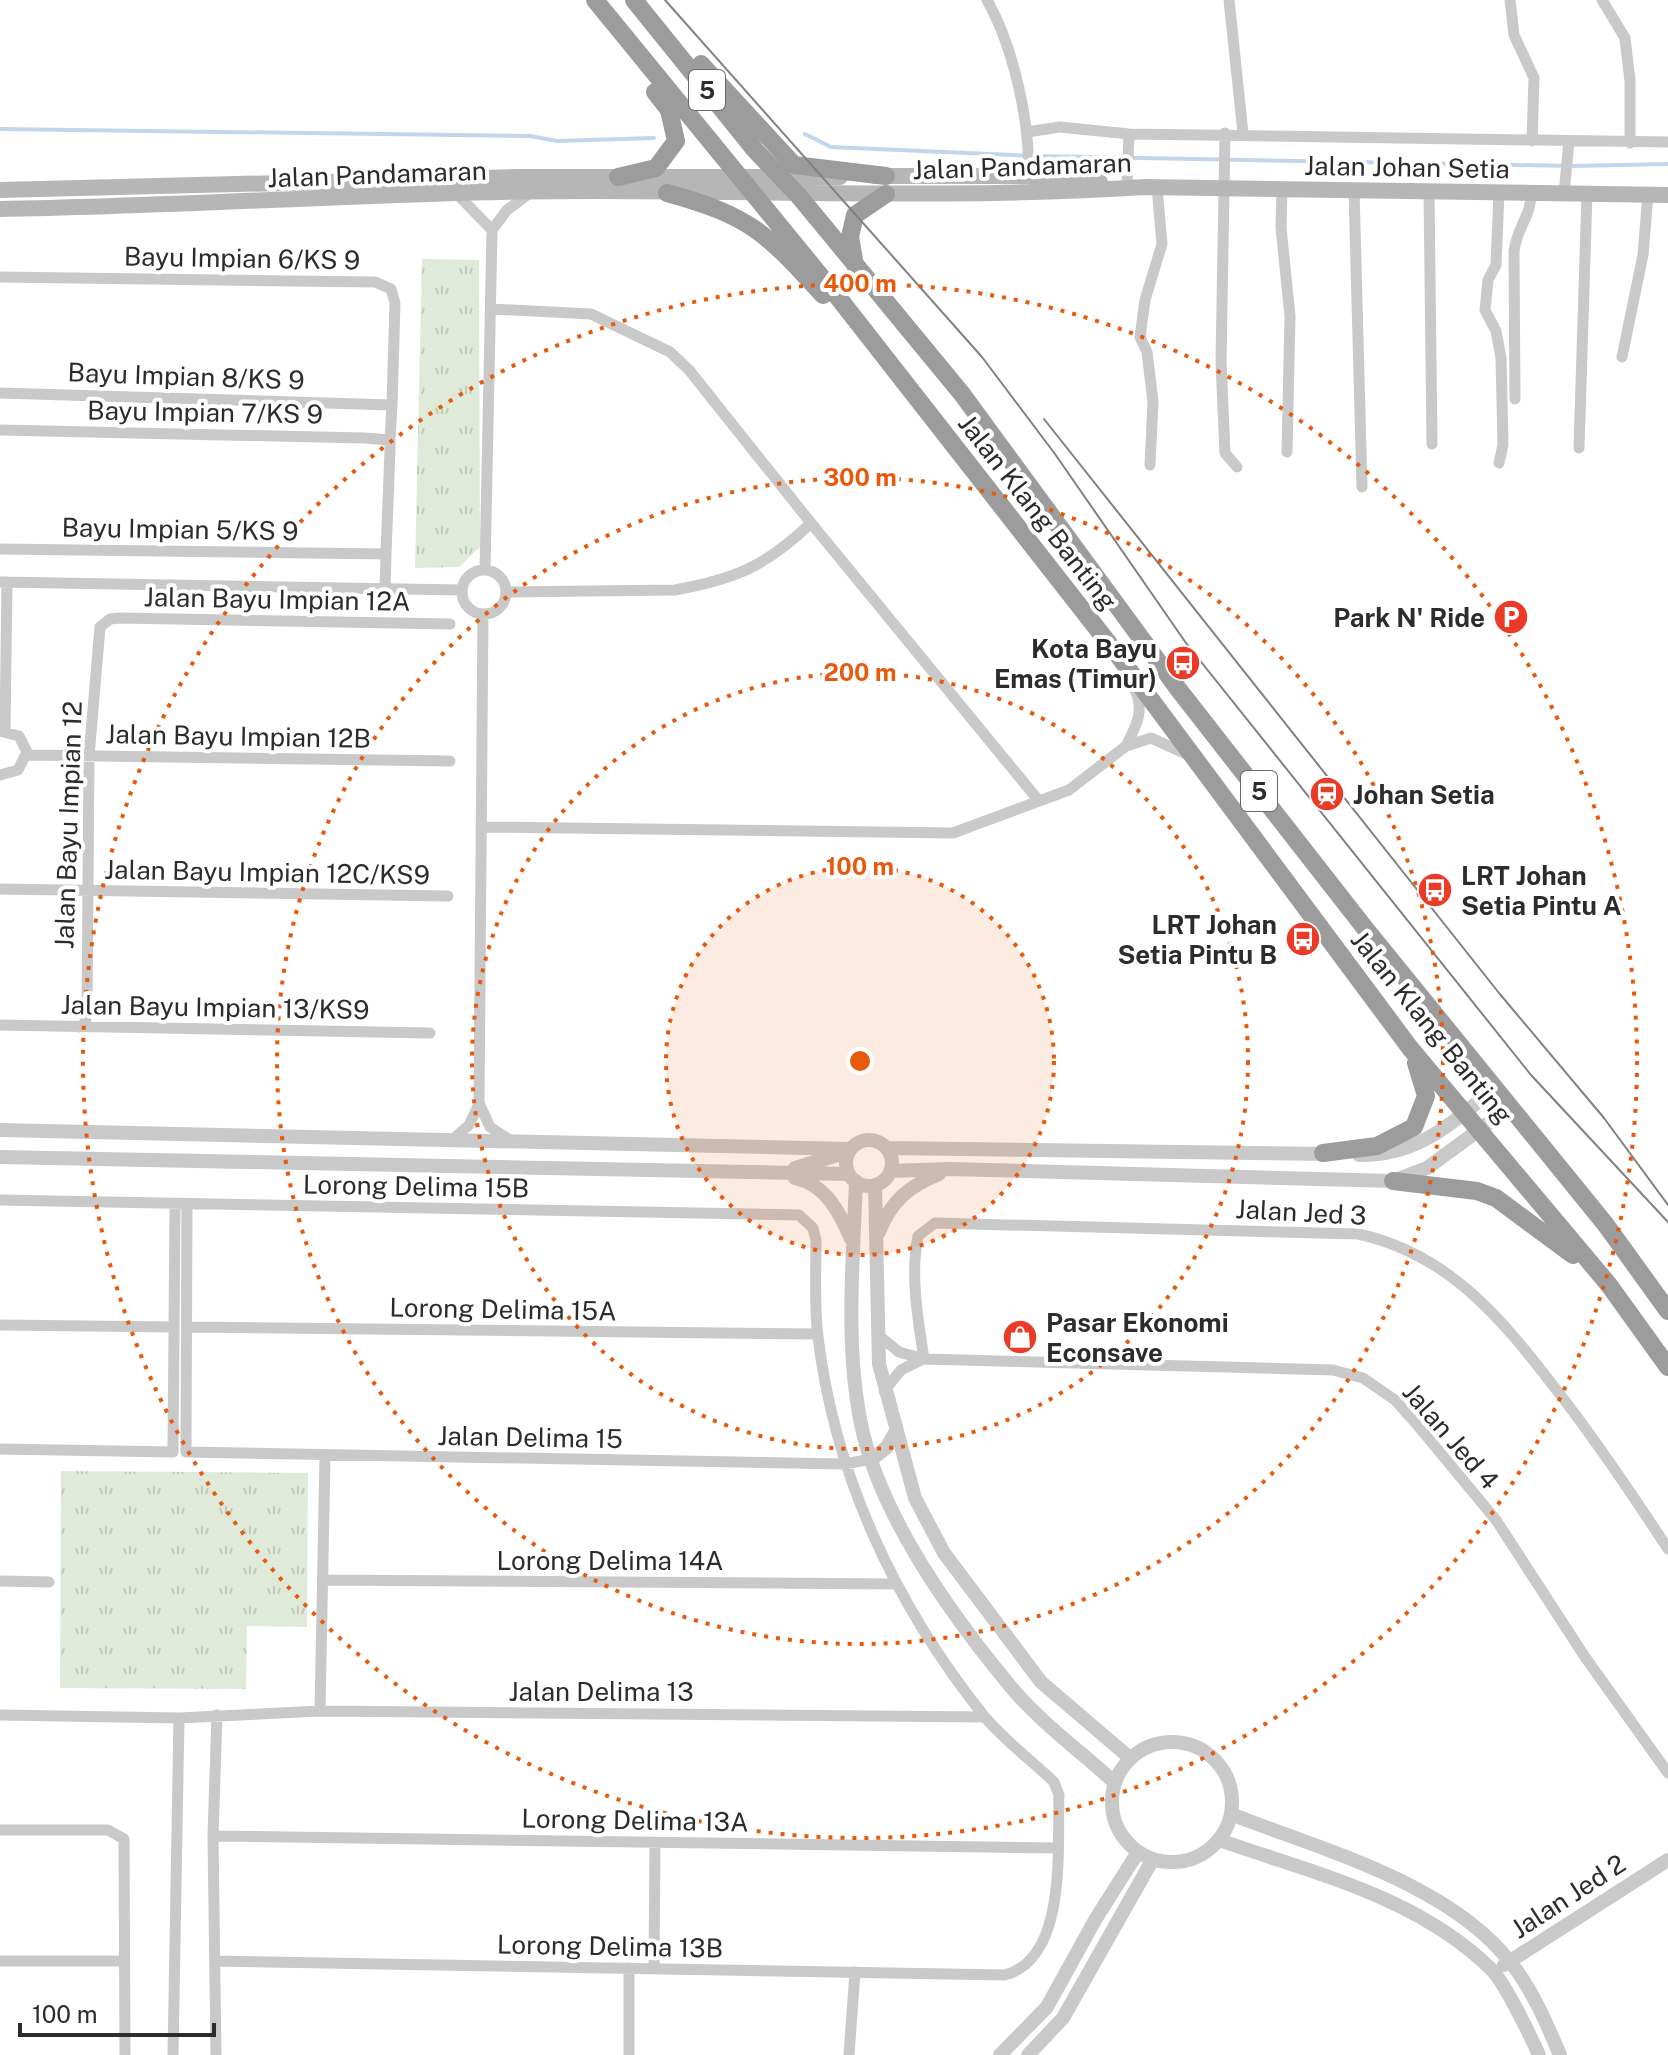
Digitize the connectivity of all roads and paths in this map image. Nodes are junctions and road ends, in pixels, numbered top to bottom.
1 (588, 0) edge
2 (595, 0) edge
3 (634, 0) edge
4 (642, 0) edge
5 (987, 0) edge
6 (1229, 0) edge
7 (1510, 0) edge
8 (1602, 0) edge
9 (1027, 132) junction
10 (1243, 133) junction
11 (1129, 134) junction
12 (1224, 138) junction
13 (1532, 141) junction
14 (1668, 142) edge
15 (1630, 143) junction
16 (1568, 146) junction
17 (1028, 171) junction
18 (618, 177) junction
19 (741, 177) junction
20 (1127, 177) junction
21 (782, 178) junction
22 (886, 185) junction
23 (1151, 187) junction
24 (1565, 187) junction
25 (1282, 188) junction
26 (1224, 189) junction
27 (0, 190) edge
28 (1354, 190) junction
29 (531, 192) junction
30 (1531, 192) junction
31 (667, 193) junction
32 (1499, 193) junction
33 (457, 194) junction
34 (755, 194) junction
35 (1587, 194) junction
36 (1648, 194) junction
37 (798, 195) junction
38 (1668, 195) edge
39 (1429, 196) junction
40 (0, 209) edge
41 (492, 230) junction
42 (855, 268) junction
43 (0, 277) edge
44 (491, 309) junction
45 (1622, 357) dead end
46 (901, 380) junction
47 (0, 393) edge
48 (1515, 399) dead end
49 (392, 405) junction
50 (0, 430) edge
51 (390, 440) junction
52 (1432, 444) dead end
53 (1579, 448) dead end
54 (1287, 452) dead end
55 (1499, 463) dead end
56 (1150, 465) dead end
57 (1237, 467) dead end
58 (1362, 487) dead end
59 (811, 523) junction
60 (0, 549) edge
61 (386, 554) junction
62 (485, 570) junction
63 (3, 582) edge
64 (385, 589) junction
65 (462, 590) junction
66 (506, 592) junction
67 (483, 614) junction
68 (104, 623) joint
69 (450, 624) dead end
70 (1117, 654) junction
71 (3, 730) edge
72 (1126, 746) junction
73 (27, 755) junction
74 (89, 756) junction
75 (450, 761) dead end
76 (1203, 770) junction
77 (0, 775) edge
78 (1039, 801) junction
79 (481, 827) junction
80 (0, 889) edge
81 (86, 893) junction
82 (448, 896) dead end
83 (0, 1025) edge
84 (79, 1027) junction
85 (430, 1033) dead end
86 (1410, 1048) junction
87 (1494, 1089) junction
88 (479, 1103) junction
89 (1509, 1108) junction
90 (1465, 1112) junction
91 (1479, 1128) junction
92 (0, 1130) edge
93 (451, 1141) junction
94 (515, 1143) junction
95 (887, 1148) junction
96 (850, 1150) junction
97 (1323, 1153) junction
98 (0, 1157) edge
99 (950, 1169) junction
100 (890, 1171) junction
101 (775, 1173) junction
102 (852, 1177) junction
103 (1393, 1181) junction
104 (875, 1185) junction
105 (0, 1200) edge
106 (181, 1205) junction
107 (876, 1240) junction
108 (854, 1245) junction
109 (1609, 1285) junction
110 (1668, 1311) edge
111 (0, 1325) edge
112 (174, 1327) junction
113 (187, 1327) junction
114 (817, 1334) junction
115 (878, 1334) junction
116 (924, 1359) junction
117 (1668, 1367) edge
118 (884, 1391) junction
119 (896, 1431) junction
120 (0, 1449) edge
121 (325, 1456) junction
122 (872, 1459) junction
123 (844, 1464) junction
124 (906, 1466) junction
125 (1668, 1549) edge
126 (323, 1580) junction
127 (0, 1581) edge
128 (49, 1582) dead end
129 (897, 1584) junction
130 (320, 1711) junction
131 (0, 1715) edge
132 (217, 1715) junction
133 (985, 1717) junction
134 (179, 1718) junction
135 (1130, 1758) junction
136 (1668, 1773) edge
137 (1114, 1782) junction
138 (1231, 1814) junction
139 (0, 1830) edge
140 (213, 1836) junction
141 (1219, 1840) junction
142 (655, 1842) junction
143 (1057, 1848) junction
144 (1138, 1852) junction
145 (1153, 1859) junction
146 (1668, 1860) edge
147 (0, 1961) edge
148 (124, 1961) junction
149 (215, 1961) junction
150 (1510, 1961) junction
151 (629, 1968) junction
152 (654, 1969) junction
153 (1493, 1971) junction
154 (855, 1972) junction
155 (125, 2055) edge
156 (173, 2055) edge
157 (216, 2055) edge
158 (629, 2055) edge
159 (849, 2055) edge
160 (1000, 2055) edge
161 (1028, 2055) edge
162 (1539, 2055) edge
163 (1560, 2055) edge

1 - 18 highway
2 - 19 highway, Jalan Klang Banting / 5
3 - 21 highway, Jalan Klang Banting / 5
4 - 22 highway
5 - 9 street
6 - 10 street
7 - 13 street
8 - 15 street
9 - 11 street
9 - 17 street
10 - 12 street
10 - 13 street
11 - 12 street
11 - 20 street
12 - 26 street
13 - 16 street
14 - 15 street
15 - 16 street
16 - 24 street
17 - 20 main road, Jalan Pandamaran
17 - 22 main road, Jalan Pandamaran
18 - 19 main road, Jalan Pandamaran
18 - 27 main road, Jalan Pandamaran
19 - 21 main road, Jalan Pandamaran
19 - 34 highway, Jalan Klang Banting / 5
20 - 23 main road, Jalan Pandamaran
21 - 22 main road, Jalan Pandamaran
21 - 37 highway, Jalan Klang Banting / 5
22 - 23 main road, Jalan Pandamaran
22 - 37 main road, Jalan Pandamaran
22 - 42 highway
23 - 26 main road, Jalan Johan Setia
23 - 56 street
24 - 30 main road, Jalan Johan Setia
24 - 35 main road, Jalan Johan Setia
25 - 26 main road, Jalan Johan Setia
25 - 28 main road, Jalan Johan Setia
25 - 54 street
26 - 57 street
28 - 39 main road, Jalan Johan Setia
28 - 58 street
29 - 31 main road, Jalan Pandamaran
29 - 33 main road, Jalan Pandamaran
29 - 41 street
30 - 32 main road, Jalan Johan Setia
30 - 48 street
31 - 34 main road, Jalan Pandamaran
31 - 46 highway
32 - 39 main road, Jalan Johan Setia
32 - 55 street
33 - 40 main road, Jalan Pandamaran
33 - 41 street
34 - 37 main road, Jalan Pandamaran
34 - 46 highway, Jalan Klang Banting / 5
35 - 36 main road, Jalan Johan Setia
35 - 53 street
36 - 38 main road, Jalan Johan Setia
36 - 45 street
37 - 42 highway, Jalan Klang Banting / 5
39 - 52 street
41 - 44 street
42 - 87 highway, Jalan Klang Banting / 5
43 - 49 street, Bayu Impian 6/KS 9
44 - 59 street
44 - 62 street
46 - 70 highway, Jalan Klang Banting / 5
47 - 49 street, Bayu Impian 8/KS 9
49 - 51 street
50 - 51 street, Bayu Impian 7/KS 9
51 - 61 street
59 - 66 street
59 - 78 street
60 - 61 street, Bayu Impian 5/KS 9
61 - 64 street
62 - 65 street
62 - 66 street
63 - 64 street
63 - 71 street
64 - 65 street
65 - 67 street
66 - 67 street
67 - 79 street
68 - 69 street, Jalan Bayu Impian 12A
68 - 74 street, Jalan Bayu Impian 12
70 - 72 street
70 - 76 highway, Jalan Klang Banting / 5
71 - 73 street
72 - 76 street
72 - 78 street
73 - 74 street, Jalan Bayu Impian 12B
73 - 77 street
74 - 75 street, Jalan Bayu Impian 12B
74 - 81 street, Jalan Bayu Impian 12
76 - 86 highway, Jalan Klang Banting / 5
78 - 79 street
79 - 88 street
80 - 81 street, Jalan Bayu Impian 12C/KS9
81 - 82 street, Jalan Bayu Impian 12C/KS9
81 - 84 street, Jalan Bayu Impian 12
83 - 84 street, Jalan Bayu Impian 13/KS9
84 - 85 street, Jalan Bayu Impian 13/KS9
86 - 90 highway, Jalan Klang Banting / 5
86 - 97 highway
87 - 89 highway, Jalan Klang Banting / 5
87 - 90 street
88 - 93 street
88 - 94 street
89 - 91 street
89 - 110 highway, Jalan Klang Banting / 5
90 - 91 highway, Jalan Klang Banting / 5
90 - 97 street
91 - 103 street
91 - 109 highway, Jalan Klang Banting / 5
92 - 93 street
93 - 94 street
94 - 96 street
95 - 96 street
95 - 97 street
95 - 100 street
96 - 101 street
96 - 102 street
98 - 101 street
99 - 100 street
99 - 103 street
99 - 107 street
100 - 104 street
101 - 102 street
101 - 108 street
102 - 104 street
102 - 108 street
103 - 109 highway
104 - 107 street
105 - 106 street, Lorong Delima 15B
106 - 112 street
106 - 113 street
106 - 114 street, Lorong Delima 15B
107 - 115 street
108 - 122 street
109 - 117 highway, Jalan Klang Banting / 5
111 - 112 street
112 - 120 street
113 - 114 street, Lorong Delima 15A
113 - 121 street, Jalan Delima 15
114 - 123 street
115 - 116 street, Jalan Jed 4
115 - 118 street
116 - 118 street
116 - 125 street, Jalan Jed 3
116 - 136 street, Jalan Jed 4
118 - 119 street
119 - 122 street
119 - 124 street
121 - 123 street, Jalan Delima 15
121 - 126 street
122 - 123 street, Jalan Delima 15
122 - 124 street
122 - 137 street
123 - 129 street
124 - 135 street
126 - 129 street, Lorong Delima 14A
126 - 130 street
127 - 128 street
129 - 133 street
130 - 132 street, Jalan Delima 13
130 - 133 street, Jalan Delima 13
131 - 134 street
132 - 134 street, Jalan Delima 13
132 - 140 street
133 - 143 street
134 - 156 street
135 - 137 street
135 - 138 street
137 - 144 street
138 - 141 street
138 - 150 street
139 - 148 street
140 - 142 street, Lorong Delima 13A
140 - 149 street
141 - 145 street
141 - 153 street
142 - 143 street, Lorong Delima 13A
142 - 152 street
143 - 154 street, Lorong Delima 13B
144 - 145 street
144 - 160 street
145 - 161 street
146 - 150 street, Jalan Jed 2
147 - 148 street
148 - 155 street
149 - 151 street, Lorong Delima 13B
149 - 157 street
150 - 153 street, Jalan Jed 2
150 - 163 street
151 - 152 street, Lorong Delima 13B
151 - 158 street
152 - 154 street, Lorong Delima 13B
153 - 162 street
154 - 159 street

